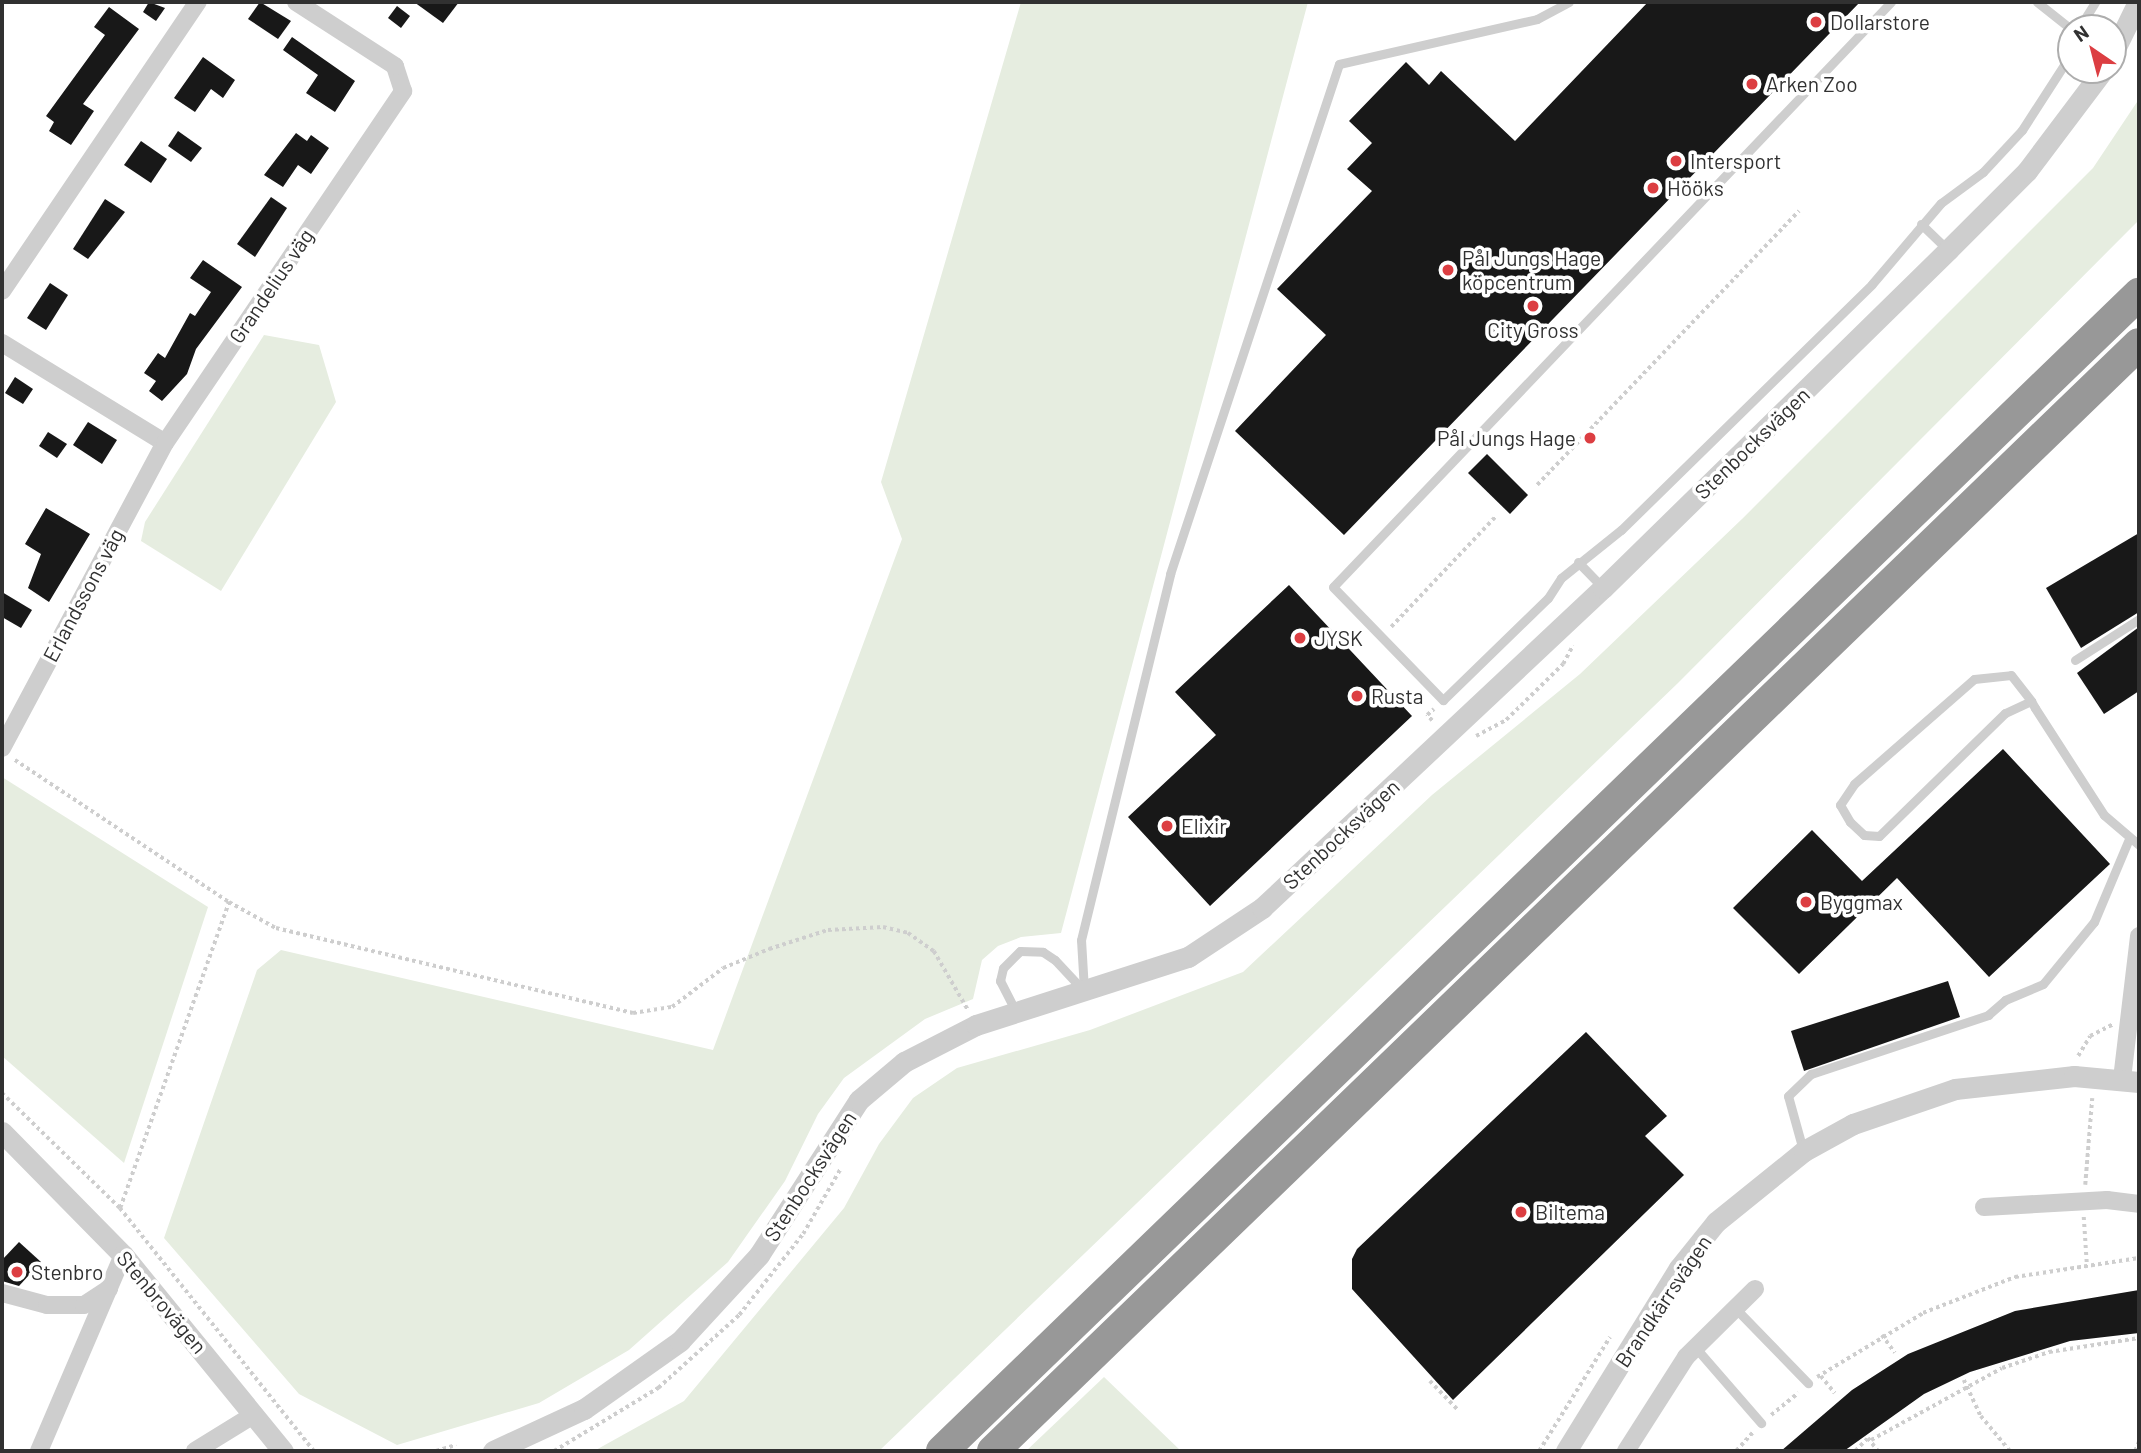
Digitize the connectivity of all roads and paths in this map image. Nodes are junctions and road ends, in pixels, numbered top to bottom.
1 (198, 2) edge
2 (296, 2) edge
3 (1569, 2) edge
4 (1891, 2) edge
5 (2037, 2) edge
6 (2137, 2) edge
7 (2139, 15) edge
8 (2057, 18) edge
9 (2127, 24) edge
10 (2127, 33) edge
11 (2057, 76) edge
12 (2092, 84) edge
13 (1799, 211) dead end
14 (1920, 223) junction
15 (1948, 250) junction
16 (2, 291) edge
17 (2139, 294) edge
18 (2, 343) edge
19 (2139, 344) edge
20 (164, 443) junction
21 (1537, 485) dead end
22 (1496, 516) dead end
23 (1578, 562) junction
24 (1603, 588) junction
25 (2139, 619) edge
26 (1382, 636) junction
27 (1575, 640) dead end
28 (2076, 660) dead end
29 (2031, 701) junction
30 (1466, 742) dead end
31 (7, 753) edge
32 (2128, 841) junction
33 (2139, 845) edge
34 (229, 902) junction
35 (2139, 936) edge
36 (1084, 992) junction
37 (1017, 1012) junction
38 (976, 1025) junction
39 (2116, 1025) dead end
40 (2075, 1063) dead end
41 (2131, 1081) edge
42 (2, 1093) edge
43 (2084, 1093) dead end
44 (2093, 1093) junction
45 (2102, 1094) dead end
46 (2089, 1125) dead end
47 (2, 1132) edge
48 (1804, 1151) junction
49 (847, 1158) dead end
50 (2139, 1204) edge
51 (1984, 1207) dead end
52 (120, 1208) junction
53 (123, 1255) junction
54 (2139, 1258) edge
55 (109, 1289) junction
56 (1755, 1289) dead end
57 (2, 1293) edge
58 (1734, 1307) junction
59 (1617, 1328) dead end
60 (1882, 1335) junction
61 (2139, 1338) edge
62 (1695, 1347) junction
63 (1895, 1353) dead end
64 (1821, 1375) junction
65 (1430, 1381) dead end
66 (1965, 1382) junction
67 (1808, 1383) joint
68 (1835, 1393) dead end
69 (1457, 1409) dead end
70 (255, 1414) junction
71 (1761, 1423) dead end
72 (1871, 1440) junction
73 (2139, 1441) edge
74 (456, 1445) dead end
75 (38, 1451) edge
76 (195, 1451) edge
77 (283, 1451) edge
78 (314, 1451) edge
79 (436, 1451) edge
80 (493, 1451) edge
81 (554, 1451) edge
82 (942, 1451) edge
83 (993, 1451) edge
84 (1539, 1451) edge
85 (1566, 1451) edge
86 (1626, 1451) edge
87 (1855, 1451) edge
88 (1878, 1451) edge
89 (2010, 1451) edge
90 (2135, 1451) edge

1 - 16 street
2 - 20 street, Grandelius väg
3 - 36 lane
4 - 26 lane
5 - 8 lane
6 - 9 street
7 - 10 street
11 - 14 lane
12 - 15 street, Stenbocksvägen
13 - 21 path
14 - 15 lane
14 - 23 lane
15 - 24 street, Stenbocksvägen
17 - 82 highway
18 - 20 street
19 - 83 highway
20 - 31 street, Erlandssons väg
22 - 26 path
23 - 24 lane
23 - 26 lane
24 - 36 street, Stenbocksvägen
25 - 28 lane
27 - 30 path
29 - 29 lane
29 - 32 lane
31 - 34 path
32 - 33 lane
32 - 48 lane
34 - 38 path
34 - 52 path
35 - 41 street
36 - 37 street, Stenbocksvägen
36 - 37 lane
37 - 38 street, Stenbocksvägen
38 - 80 street, Stenbocksvägen
39 - 40 path
41 - 48 street, Brandkärrsvägen
42 - 52 path
43 - 44 path
44 - 45 path
44 - 46 path
47 - 53 street, Stenbrovägen
48 - 85 street, Brandkärrsvägen
49 - 81 path
50 - 51 street
52 - 78 path
53 - 55 street
53 - 70 street, Stenbrovägen
54 - 60 path
55 - 57 street
55 - 75 street
56 - 58 street
58 - 62 street
58 - 67 lane
59 - 84 path
60 - 63 path
60 - 64 path
61 - 66 path
62 - 71 lane
62 - 86 street
64 - 67 path
64 - 68 path
65 - 69 path
66 - 72 path
66 - 89 path
70 - 76 street
70 - 77 street, Stenbrovägen
72 - 87 path
72 - 88 path
73 - 90 path
74 - 79 path

